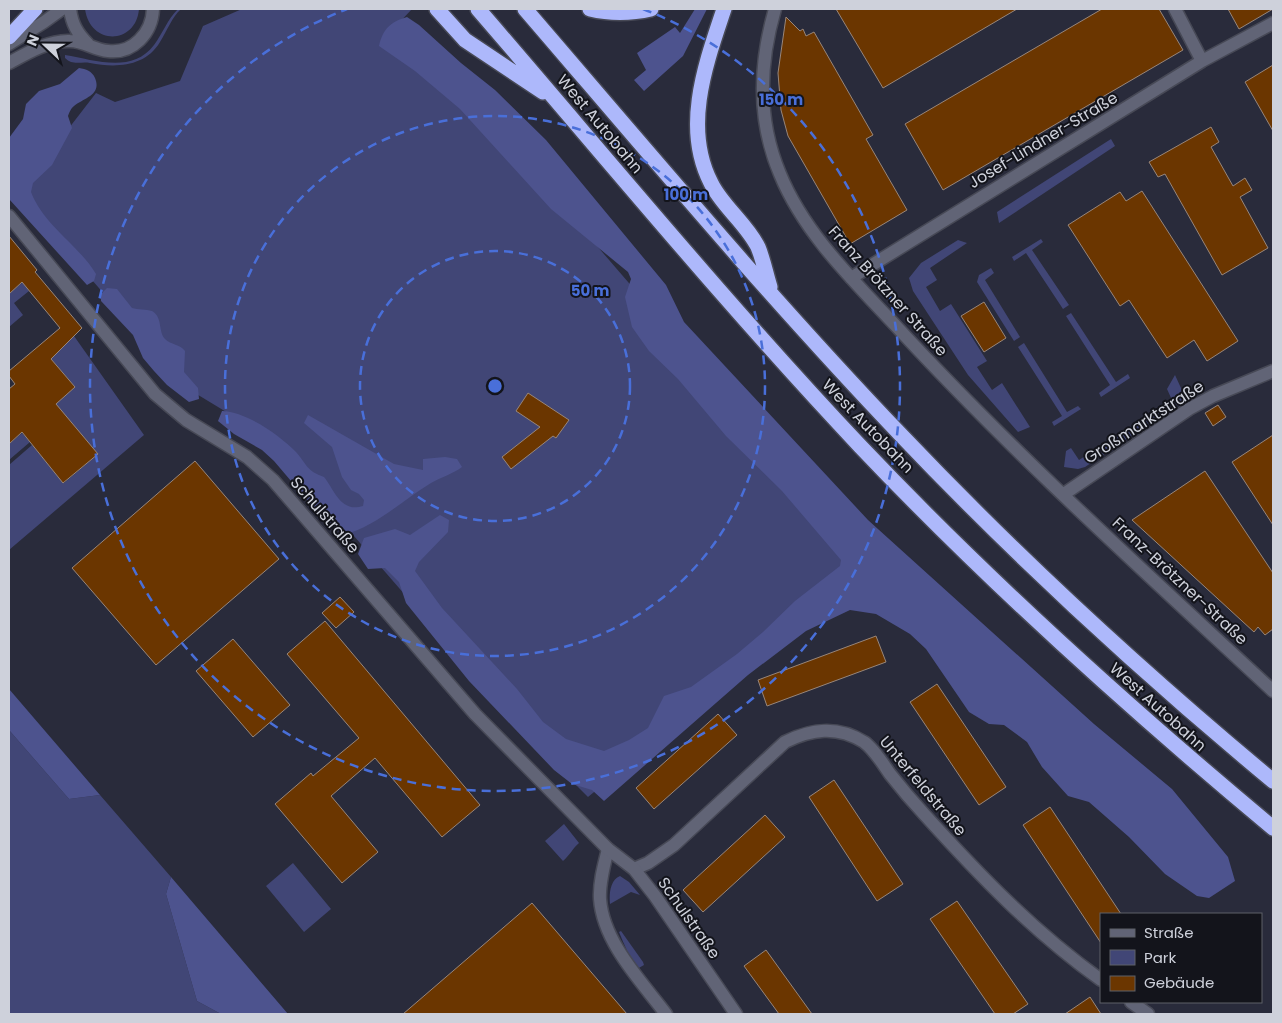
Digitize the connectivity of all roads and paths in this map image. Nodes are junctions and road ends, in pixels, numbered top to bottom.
1 (34, 9) edge
2 (62, 9) edge
3 (70, 9) edge
4 (162, 9) edge
5 (437, 9) edge
6 (478, 9) edge
7 (525, 9) edge
8 (590, 9) edge
9 (651, 9) edge
10 (724, 9) edge
11 (775, 9) edge
12 (1175, 9) edge
13 (153, 13) edge
14 (1273, 23) edge
15 (9, 37) edge
16 (9, 44) edge
17 (88, 44) junction
18 (1202, 61) junction
19 (9, 63) edge
20 (559, 103) junction
21 (9, 216) edge
22 (851, 278) junction
23 (772, 293) junction
24 (1273, 371) edge
25 (1064, 494) junction
26 (1273, 691) edge
27 (1273, 782) edge
28 (1273, 828) edge
29 (608, 849) junction
30 (634, 869) junction
31 (1100, 979) edge
32 (1132, 1003) edge
33 (666, 1014) edge
34 (736, 1014) edge
35 (1148, 1014) edge

1 - 15 highway
2 - 16 street
3 - 17 street
4 - 13 street
5 - 20 highway
6 - 20 highway, West Autobahn
7 - 23 highway, West Autobahn
8 - 9 highway
10 - 23 highway
11 - 22 street, Franz Brötzner Straße
12 - 18 street
13 - 17 street
14 - 18 street, Josef-Lindner-Straße
17 - 19 street
18 - 22 street, Josef-Lindner-Straße
20 - 28 highway, West Autobahn
21 - 29 street, Schulstraße
22 - 25 street, Franz Brötzner Straße
23 - 27 highway, West Autobahn
24 - 25 street, Großmarktstraße
25 - 26 street, Franz-Brötzner-Straße
29 - 30 street, Schulstraße
29 - 33 street
30 - 31 street, Unterfeldstraße
30 - 34 street, Schulstraße
32 - 35 street

